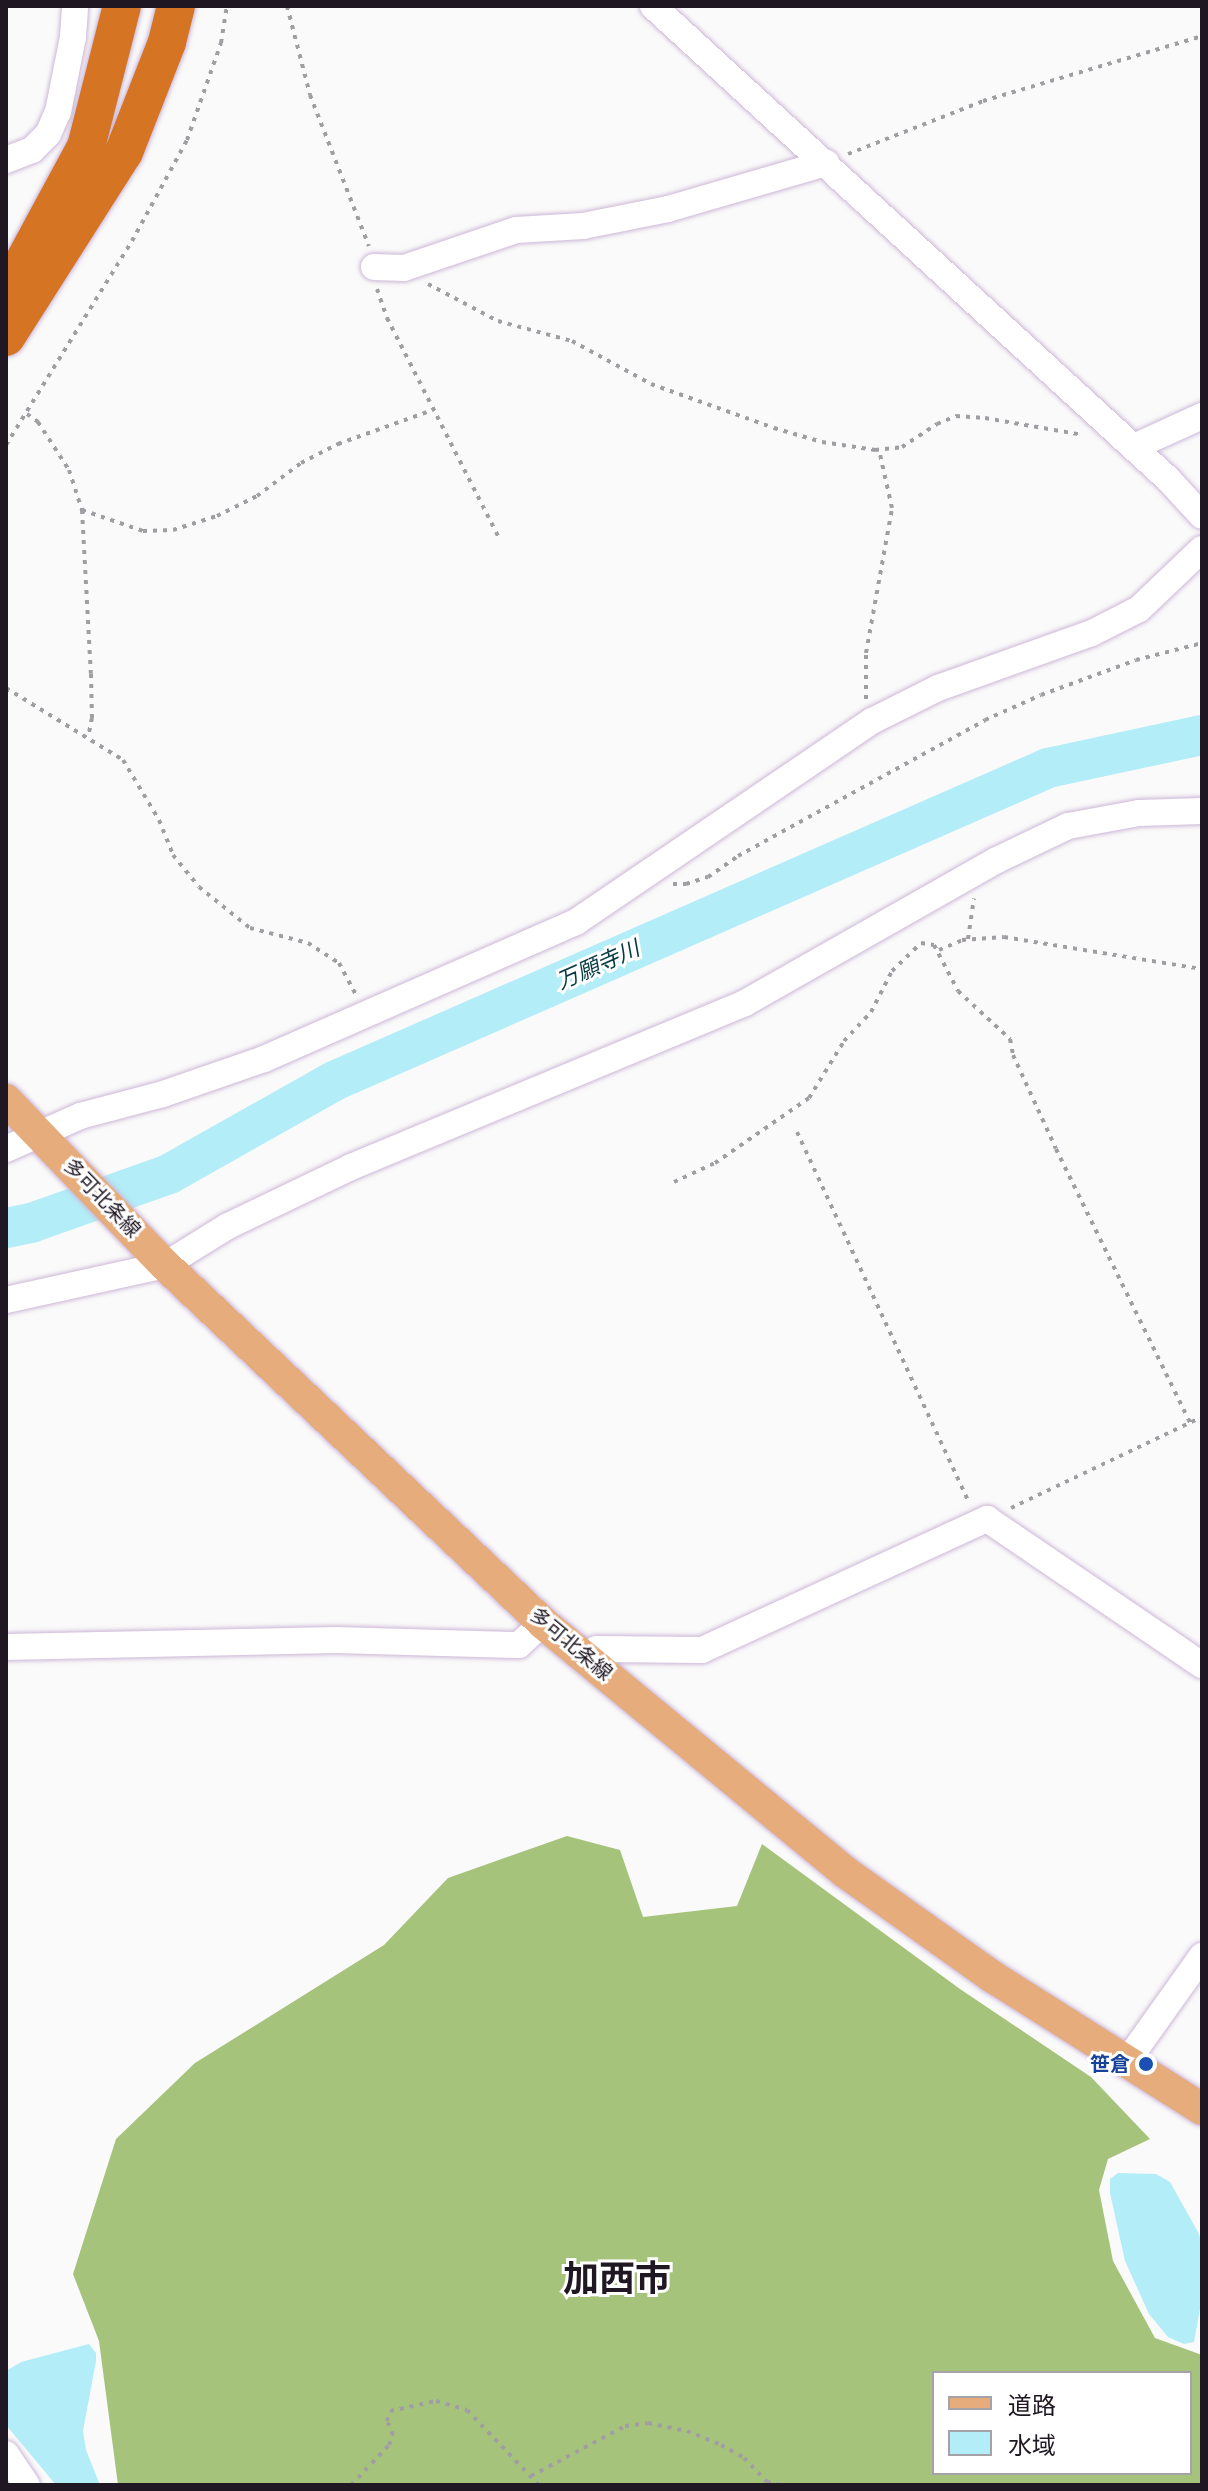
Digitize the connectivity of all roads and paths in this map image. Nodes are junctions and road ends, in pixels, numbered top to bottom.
1 (75, 6) edge
2 (227, 6) edge
3 (653, 6) edge
4 (114, 17) edge
5 (169, 18) edge
6 (1202, 36) edge
7 (6, 160) edge
8 (826, 163) junction
9 (410, 266) junction
10 (374, 267) dead end
11 (6, 295) edge
12 (6, 337) edge
13 (433, 410) dead end
14 (27, 414) junction
15 (1202, 416) edge
16 (1126, 440) junction
17 (6, 445) edge
18 (879, 450) junction
19 (82, 510) junction
20 (1202, 516) edge
21 (1202, 549) edge
22 (1202, 643) edge
23 (6, 688) edge
24 (872, 721) junction
25 (88, 737) junction
26 (1202, 811) edge
27 (651, 872) junction
28 (974, 873) junction
29 (968, 939) junction
30 (939, 950) junction
31 (1202, 969) edge
32 (366, 1013) junction
33 (6, 1100) edge
34 (797, 1132) dead end
35 (44, 1138) junction
36 (6, 1149) edge
37 (674, 1182) dead end
38 (158, 1257) junction
39 (6, 1300) edge
40 (1202, 1417) edge
41 (1190, 1423) junction
42 (983, 1521) junction
43 (543, 1623) junction
44 (6, 1647) edge
45 (584, 1655) junction
46 (1202, 1665) edge
47 (1202, 1956) edge
48 (1125, 2064) junction
49 (1202, 2109) edge
50 (6, 2454) edge
51 (531, 2476) junction
52 (27, 2485) edge
53 (351, 2485) edge
54 (539, 2485) edge
55 (781, 2485) edge

1 - 7 street
2 - 14 path
3 - 8 street
4 - 11 highway
5 - 12 highway
6 - 8 path
8 - 9 street
8 - 16 street
9 - 10 street
9 - 18 path
13 - 19 path
14 - 17 path
14 - 19 path
15 - 16 street
16 - 18 path
16 - 20 street
18 - 24 path
19 - 25 path
21 - 24 street
22 - 27 path
23 - 25 path
24 - 27 street
25 - 32 path
26 - 28 street
27 - 32 street
28 - 29 path
28 - 38 street
29 - 30 path
29 - 31 path
30 - 37 path
30 - 41 path
32 - 35 street
33 - 35 main road, 多可北条線
34 - 42 path
35 - 36 street
35 - 38 main road, 多可北条線
38 - 39 street
38 - 43 main road, 多可北条線
40 - 41 path
41 - 42 path
42 - 45 street
42 - 46 street
43 - 44 street
43 - 45 main road, 多可北条線
45 - 48 main road, 多可北条線
47 - 48 street
48 - 49 main road, 多可北条線
50 - 52 street
51 - 53 path
51 - 54 path
51 - 55 path

